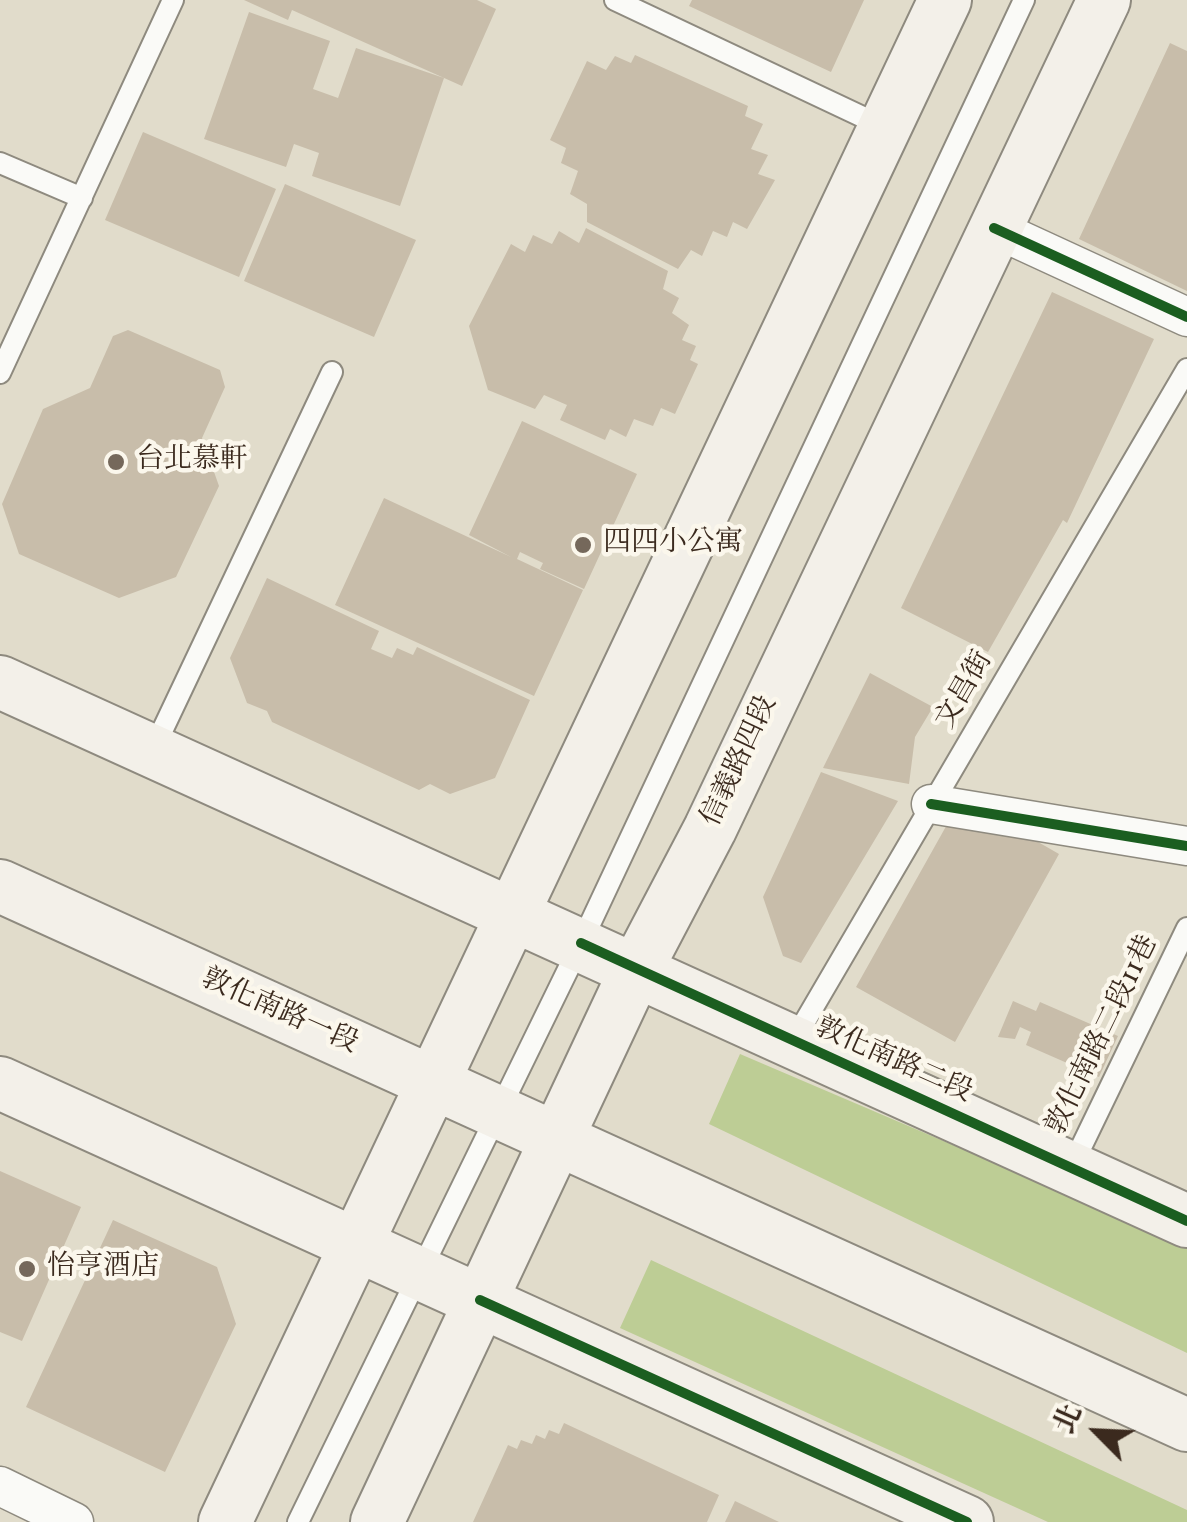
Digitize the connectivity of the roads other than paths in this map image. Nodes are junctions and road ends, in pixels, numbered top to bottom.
1 (174, 0) edge
2 (614, 0) edge
3 (945, 0) edge
4 (1024, 0) edge
5 (1104, 0) edge
6 (885, 127) junction
7 (0, 163) edge
8 (82, 198) junction
9 (994, 228) junction
10 (1187, 317) edge
11 (1187, 369) edge
12 (332, 372) dead end
13 (0, 373) edge
14 (0, 682) edge
15 (152, 752) junction
16 (931, 804) junction
17 (1187, 846) edge
18 (0, 886) edge
19 (512, 914) junction
20 (1187, 928) edge
21 (581, 943) junction
22 (636, 970) junction
23 (793, 1042) junction
24 (0, 1083) edge
25 (434, 1085) junction
26 (496, 1115) junction
27 (556, 1142) junction
28 (1071, 1168) junction
29 (1187, 1221) edge
30 (356, 1244) junction
31 (418, 1272) junction
32 (480, 1300) junction
33 (1187, 1425) edge
34 (0, 1486) edge
35 (74, 1522) edge
36 (224, 1522) edge
37 (298, 1522) edge
38 (376, 1522) edge
39 (967, 1522) edge

1 - 8 lane
2 - 6 lane
3 - 6 main road
4 - 21 lane
5 - 9 main road, 信義路四段
6 - 19 main road
7 - 8 lane
8 - 13 lane
9 - 10 street
9 - 22 main road, 信義路四段
11 - 16 lane, 文昌街
12 - 15 lane
14 - 15 main road
15 - 19 main road
16 - 17 street
16 - 23 lane, 文昌街
18 - 25 main road, 敦化南路一段
19 - 21 main road, 敦化南路二段
19 - 25 main road
20 - 28 lane, 敦化南路二段11巷
21 - 22 main road, 敦化南路二段
21 - 26 lane
22 - 23 main road, 敦化南路二段
22 - 27 main road, 信義路四段
23 - 28 main road, 敦化南路二段
24 - 30 main road
25 - 26 main road, 敦化南路一段
25 - 30 main road
26 - 27 main road, 敦化南路一段
26 - 31 lane
27 - 32 main road, 信義路四段
27 - 33 main road
28 - 29 main road, 敦化南路二段
30 - 31 main road
30 - 36 main road
31 - 32 main road
31 - 37 lane
32 - 38 main road, 信義路四段
32 - 39 main road
34 - 35 street

